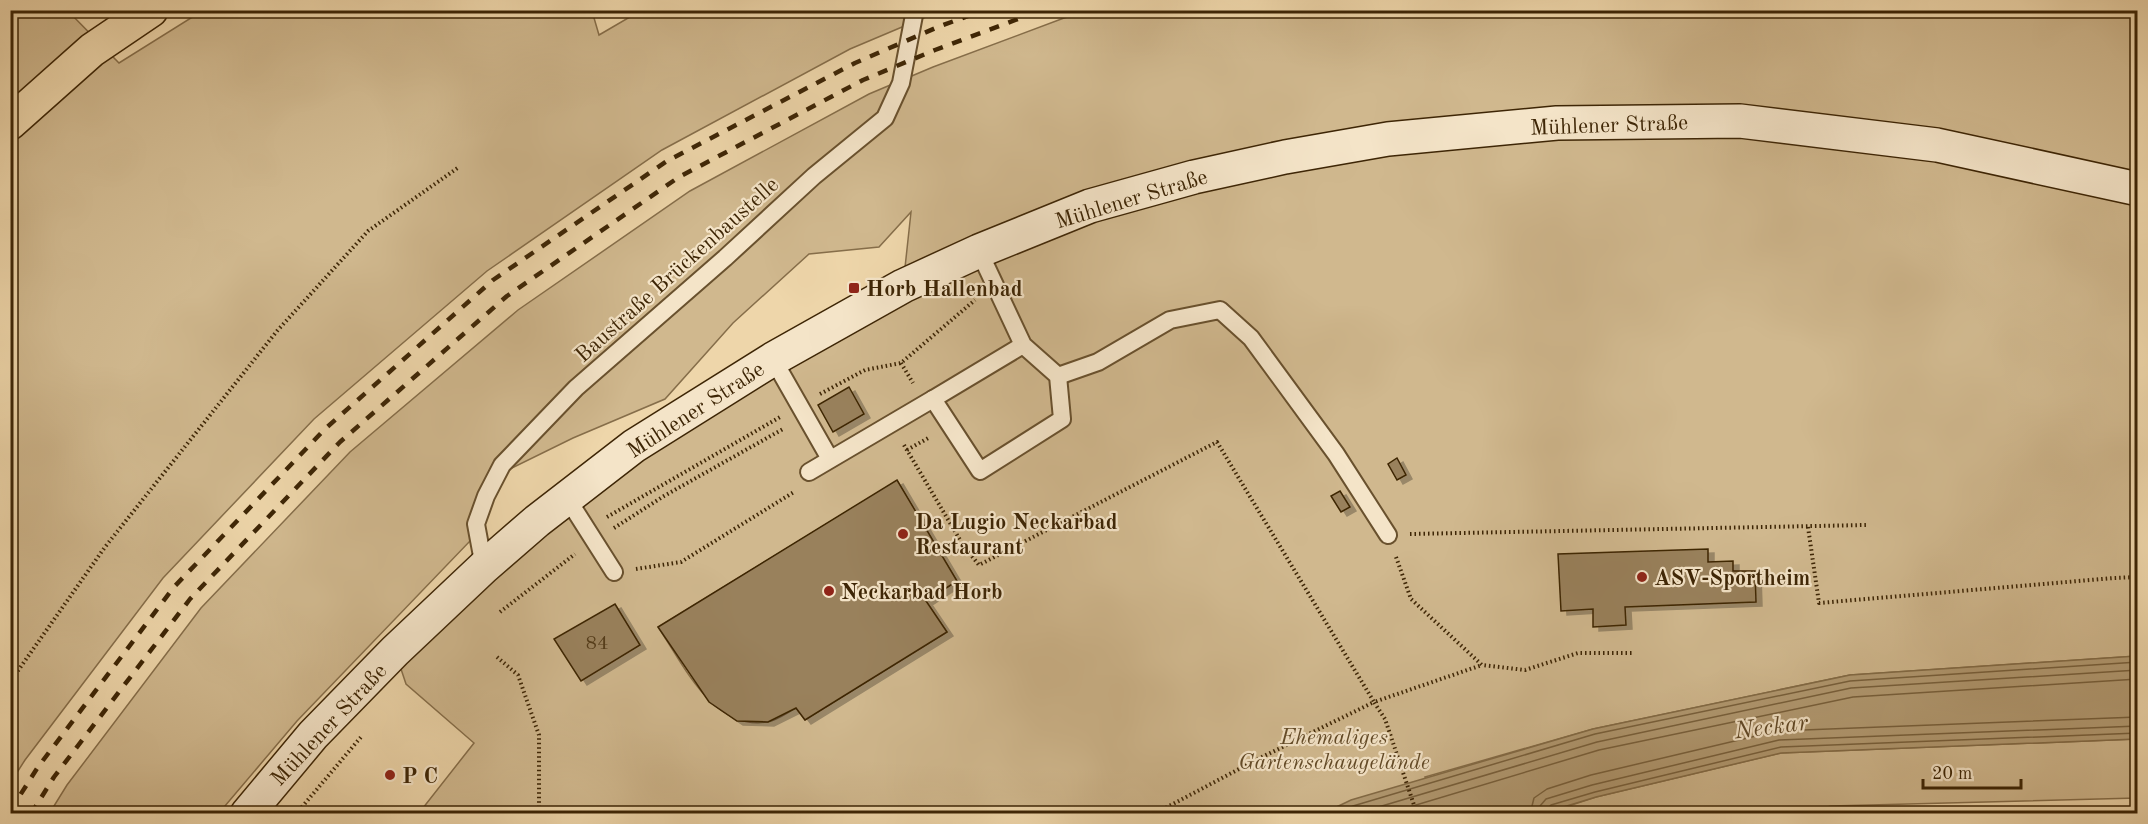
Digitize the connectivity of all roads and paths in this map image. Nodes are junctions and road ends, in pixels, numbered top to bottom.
1 (151, 10) edge
2 (915, 10) edge
3 (10, 123) edge
4 (459, 167) dead end
5 (2138, 189) edge
6 (979, 251) junction
7 (994, 283) junction
8 (1023, 345) junction
9 (773, 359) junction
10 (1058, 376) junction
11 (933, 399) junction
12 (803, 411) junction
13 (890, 423) junction
14 (830, 459) junction
15 (809, 472) joint
16 (567, 498) junction
17 (1866, 525) dead end
18 (1808, 527) junction
19 (591, 535) junction
20 (1388, 535) junction
21 (484, 567) junction
22 (615, 572) joint
23 (2138, 577) edge
24 (500, 612) dead end
25 (1633, 653) dead end
26 (497, 657) dead end
27 (1482, 665) junction
28 (10, 682) edge
29 (1374, 702) junction
30 (364, 734) dead end
31 (247, 813) edge
32 (296, 813) edge
33 (539, 813) edge
34 (1154, 813) edge
35 (1416, 813) edge

1 - 3 main road
2 - 21 lane, Baustraße Brückenbaustelle
4 - 28 path
5 - 6 main road, Mühlener Straße
6 - 7 lane
6 - 9 main road, Mühlener Straße
7 - 8 lane
7 - 12 path
8 - 10 lane
8 - 11 lane
9 - 12 lane
9 - 16 main road, Mühlener Straße
10 - 11 lane
10 - 20 lane
11 - 13 lane
12 - 14 lane
12 - 19 path
12 - 19 path
13 - 14 lane
13 - 29 path
14 - 15 lane
15 - 22 path
16 - 19 lane
16 - 21 main road, Mühlener Straße
17 - 18 path
18 - 20 path
18 - 23 path
19 - 22 lane
19 - 24 path
20 - 27 path
21 - 31 main road, Mühlener Straße
25 - 27 path
26 - 33 path
27 - 29 path
29 - 34 path
29 - 35 path
30 - 32 path

